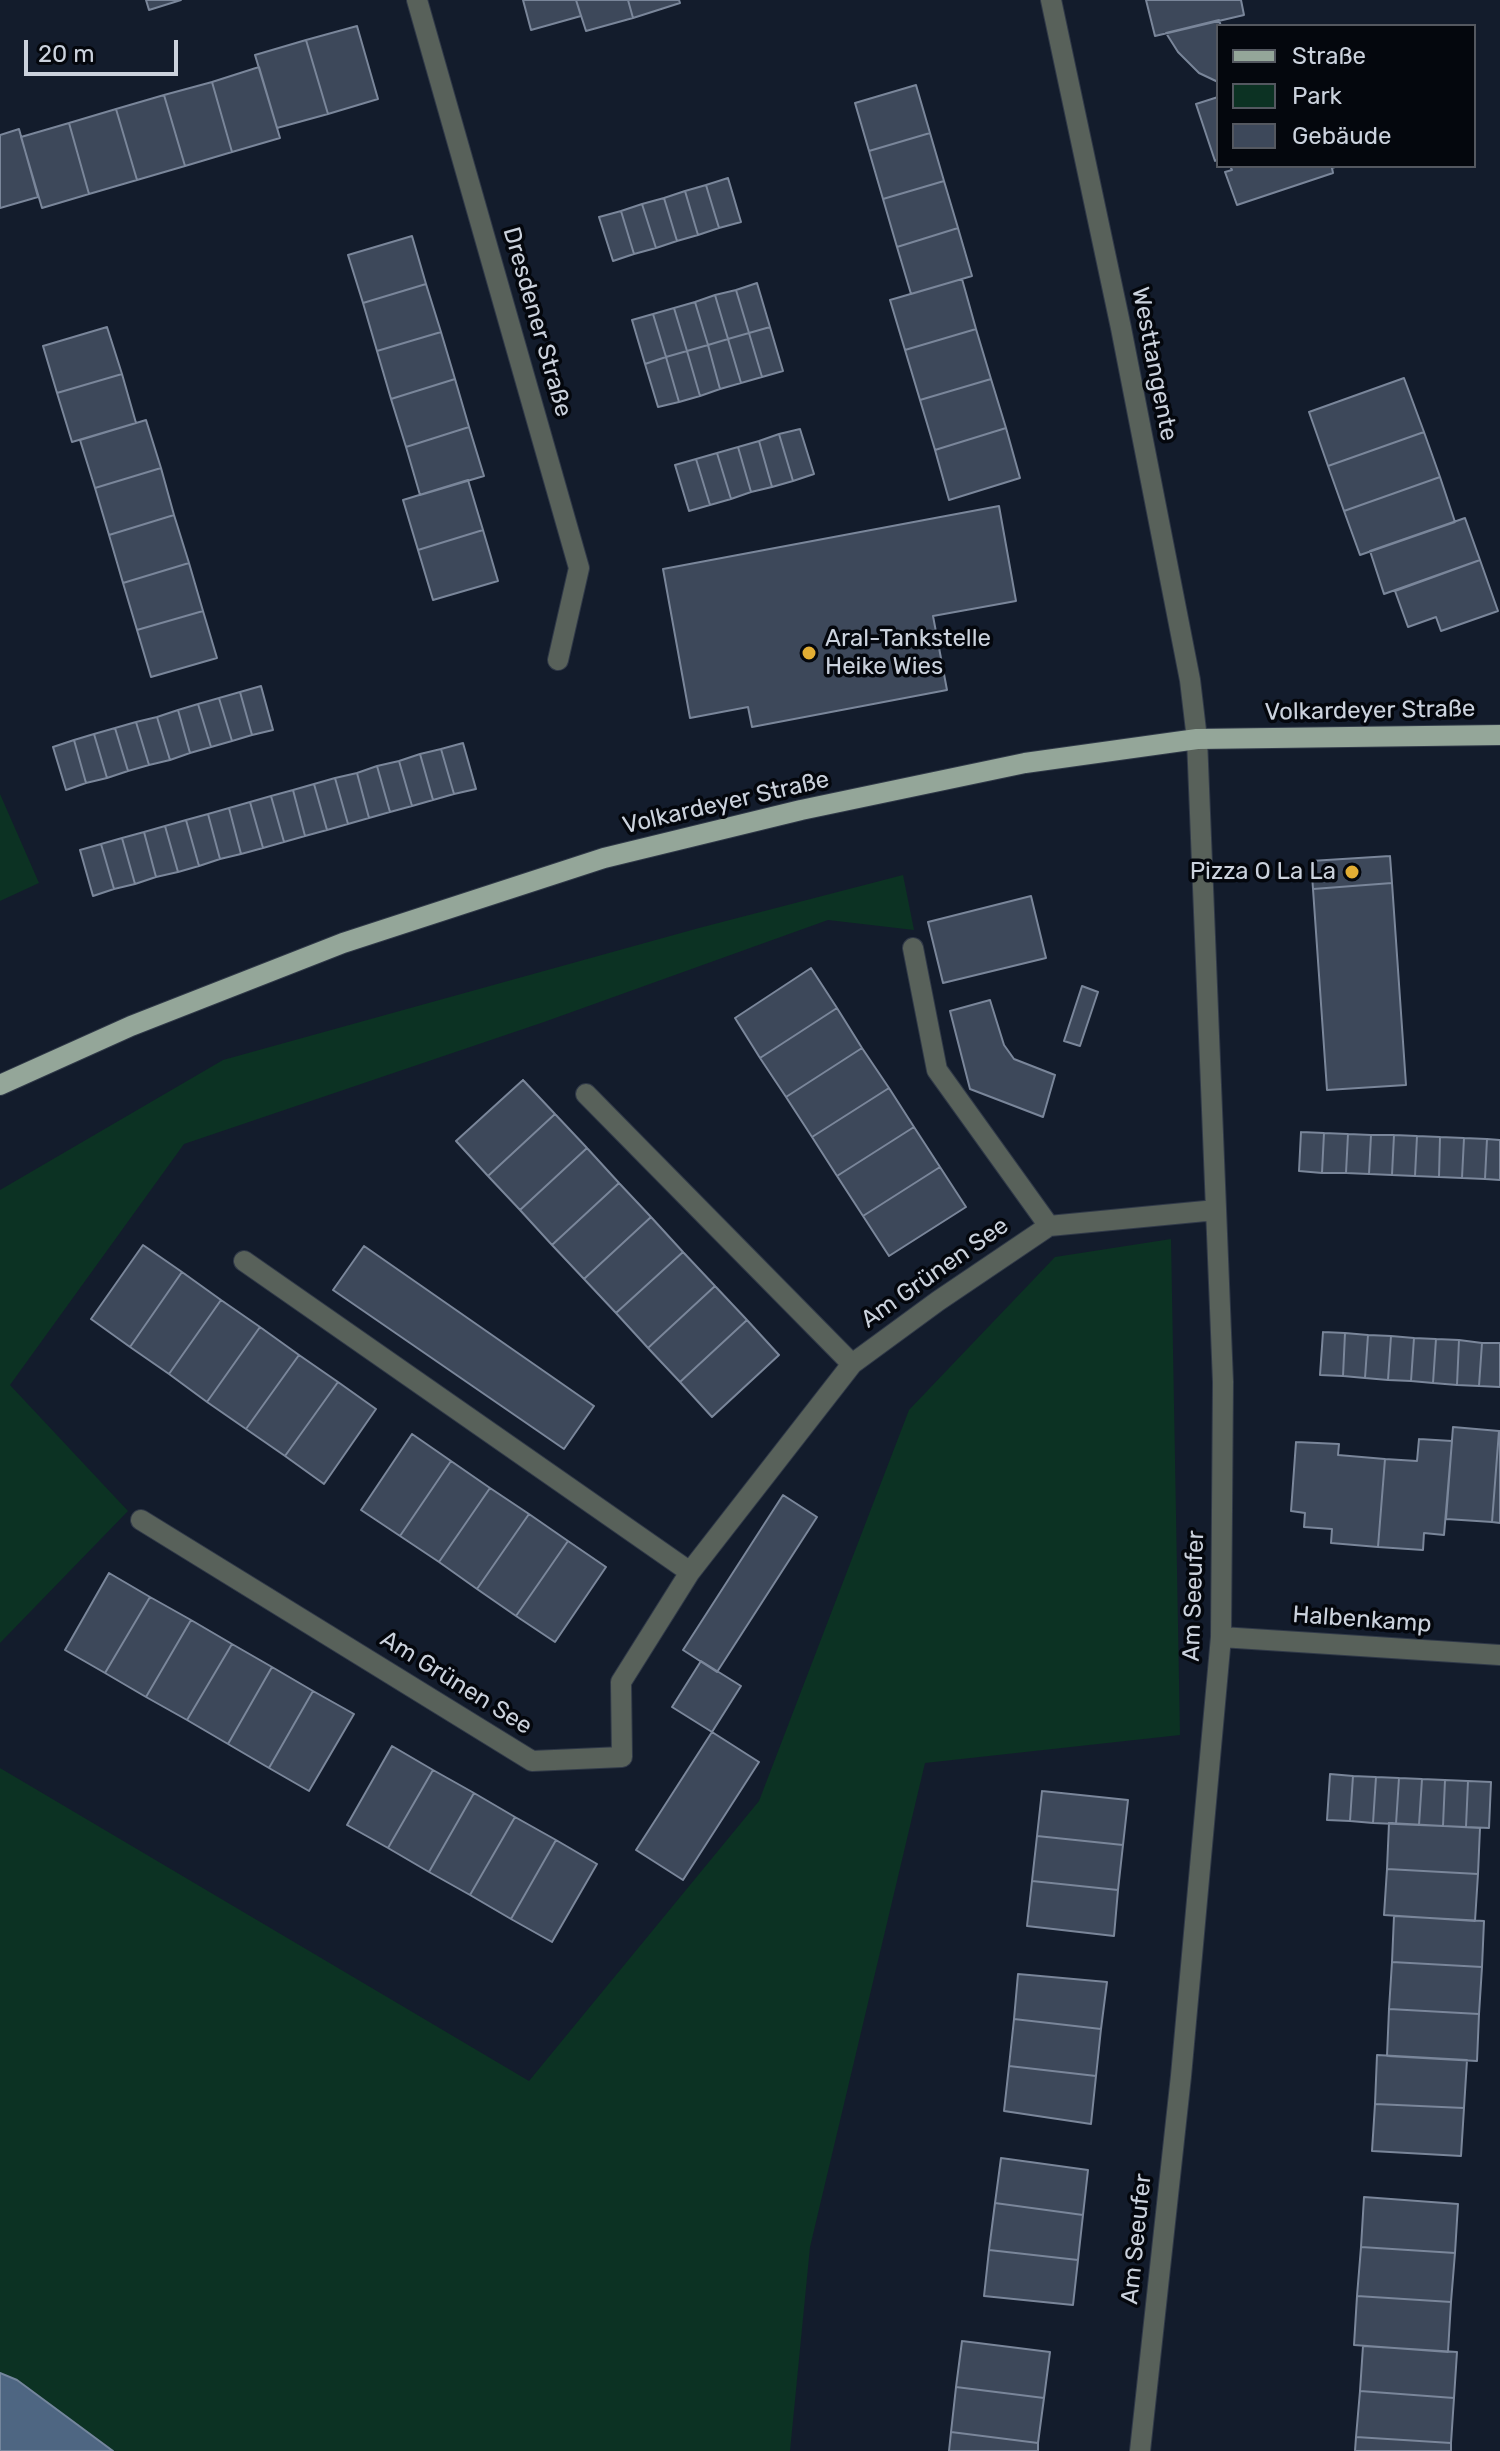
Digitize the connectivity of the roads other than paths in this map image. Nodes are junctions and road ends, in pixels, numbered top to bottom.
1 (417, 0) edge
2 (1051, 0) edge
3 (558, 660) dead end
4 (1500, 735) edge
5 (1197, 739) junction
6 (913, 948) dead end
7 (0, 1085) edge
8 (586, 1094) dead end
9 (1216, 1210) junction
10 (1049, 1226) junction
11 (244, 1261) dead end
12 (852, 1364) junction
13 (141, 1520) dead end
14 (690, 1572) junction
15 (1221, 1637) junction
16 (1500, 1655) edge
17 (1140, 2451) edge

1 - 3 street, Dresdener Straße
2 - 5 street, Westtangente
4 - 5 main road, Volkardeyer Straße
5 - 7 main road, Volkardeyer Straße
5 - 9 street, Am Seeufer
6 - 10 street, Am Grünen See
8 - 12 street, Am Grünen See
9 - 10 street, Am Grünen See
9 - 15 street, Am Seeufer
10 - 12 street, Am Grünen See
11 - 14 street
12 - 14 street, Am Grünen See
13 - 14 street, Am Grünen See
15 - 16 street, Halbenkamp
15 - 17 street, Am Seeufer

